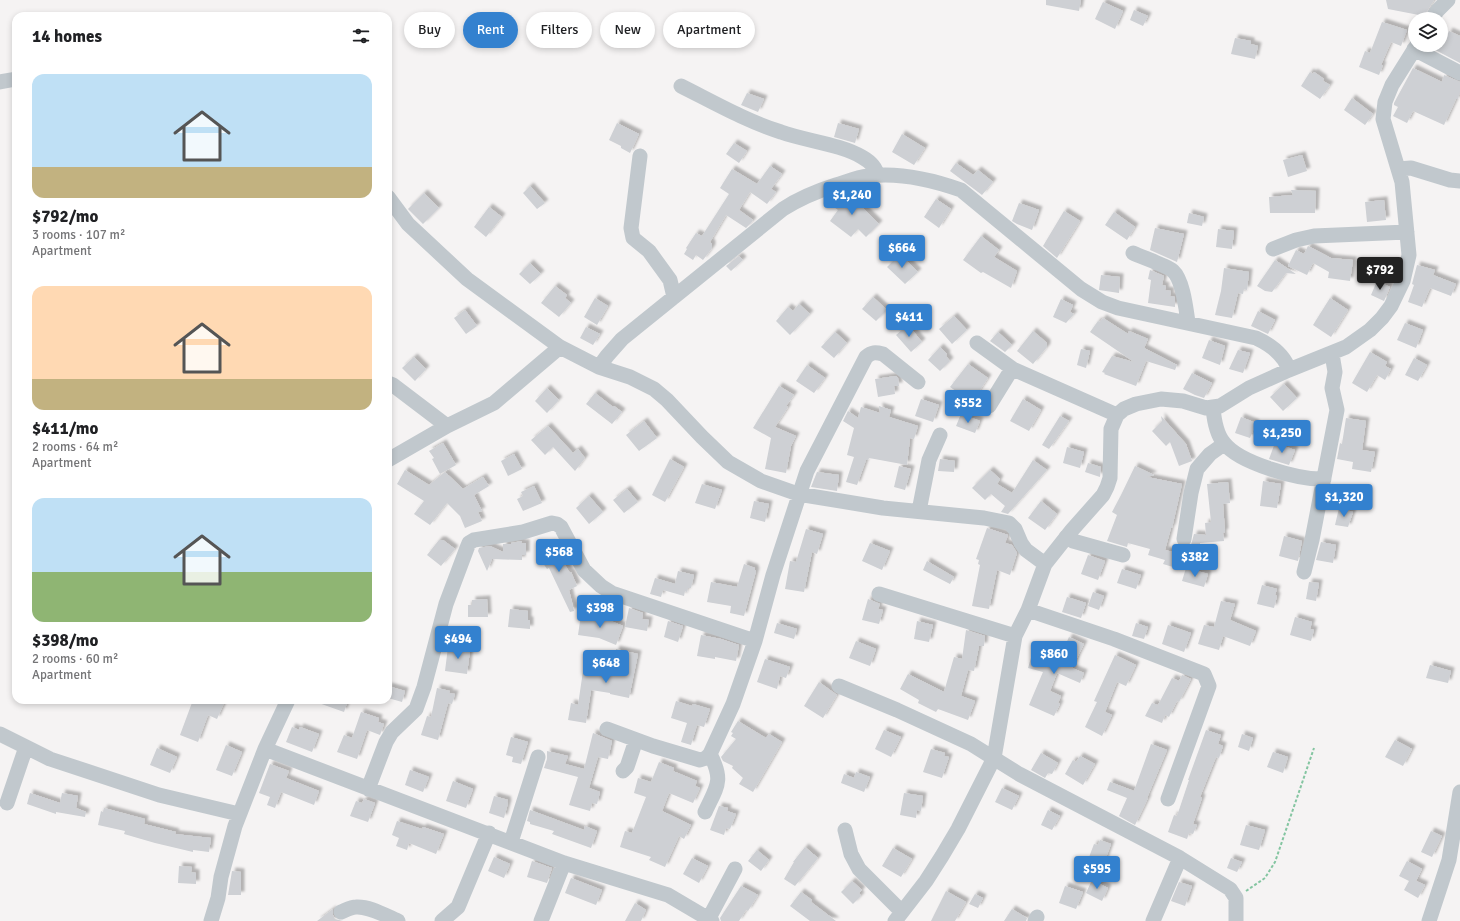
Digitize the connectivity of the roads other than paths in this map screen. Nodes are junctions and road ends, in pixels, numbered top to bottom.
1 (1448, 0) edge
2 (1437, 12) edge
3 (1412, 52) edge
4 (1424, 52) edge
5 (1460, 73) edge
6 (12, 80) edge
7 (0, 82) edge
8 (681, 86) dead end
9 (640, 156) dead end
10 (1398, 169) junction
11 (877, 175) junction
12 (1460, 182) edge
13 (392, 203) edge
14 (1407, 232) junction
15 (1273, 249) dead end
16 (1133, 253) dead end
17 (674, 297) junction
18 (1188, 322) junction
19 (977, 343) dead end
20 (560, 347) junction
21 (1332, 354) junction
22 (599, 367) junction
23 (1013, 369) junction
24 (1289, 370) junction
25 (918, 382) dead end
26 (392, 384) edge
27 (989, 406) dead end
28 (1213, 408) junction
29 (1117, 415) junction
30 (447, 426) junction
31 (940, 435) dead end
32 (1224, 444) junction
33 (392, 458) edge
34 (1324, 479) junction
35 (798, 494) junction
36 (919, 511) junction
37 (1066, 537) junction
38 (1184, 539) dead end
39 (1122, 555) dead end
40 (1045, 564) junction
41 (1304, 572) dead end
42 (879, 594) dead end
43 (1028, 610) junction
44 (1016, 636) junction
45 (755, 641) junction
46 (839, 686) dead end
47 (286, 704) edge
48 (607, 729) dead end
49 (0, 734) edge
50 (636, 740) junction
51 (26, 747) junction
52 (265, 749) junction
53 (710, 754) junction
54 (538, 757) dead end
55 (994, 758) junction
56 (624, 772) dead end
57 (368, 789) junction
58 (1460, 792) edge
59 (1168, 799) dead end
60 (7, 803) dead end
61 (705, 812) dead end
62 (239, 814) junction
63 (845, 830) dead end
64 (489, 833) junction
65 (511, 842) junction
66 (1180, 858) junction
67 (564, 863) junction
68 (735, 869) dead end
69 (341, 912) dead end
70 (898, 916) edge
71 (711, 920) edge
72 (211, 921) edge
73 (398, 921) edge
74 (442, 921) edge
75 (541, 921) edge
76 (1153, 921) edge
77 (1236, 921) edge
78 (1429, 921) edge

1 - 2 street
3 - 10 street
4 - 5 street
6 - 7 street
8 - 11 street
9 - 17 street
10 - 12 street
10 - 14 street
11 - 17 street
11 - 18 street
13 - 20 street
14 - 15 street
14 - 21 street
16 - 18 street
17 - 22 street
18 - 24 street
19 - 23 street
20 - 22 street
20 - 30 street
21 - 24 street
21 - 34 street
22 - 35 street
23 - 27 street
23 - 29 street
24 - 28 street
25 - 35 street
26 - 30 street
28 - 29 street
28 - 32 street
29 - 37 street
30 - 33 street
31 - 36 street
32 - 34 street
32 - 38 street
34 - 41 street
35 - 36 street
35 - 45 street
36 - 40 street
37 - 39 street
37 - 40 street
40 - 43 street
42 - 44 street
43 - 44 street
43 - 59 street
44 - 55 street
45 - 53 street
45 - 57 street
46 - 55 street
47 - 52 street
48 - 50 street
49 - 51 street
50 - 53 street
50 - 56 street
51 - 60 street
51 - 62 street
52 - 57 street
52 - 62 street
53 - 61 street
54 - 65 street
55 - 66 street
55 - 70 street
57 - 64 street
58 - 78 street
62 - 72 street
63 - 70 street
64 - 65 street
64 - 74 street
65 - 67 street
66 - 76 street
66 - 77 street
67 - 71 street
67 - 75 street
68 - 71 street
69 - 73 street

